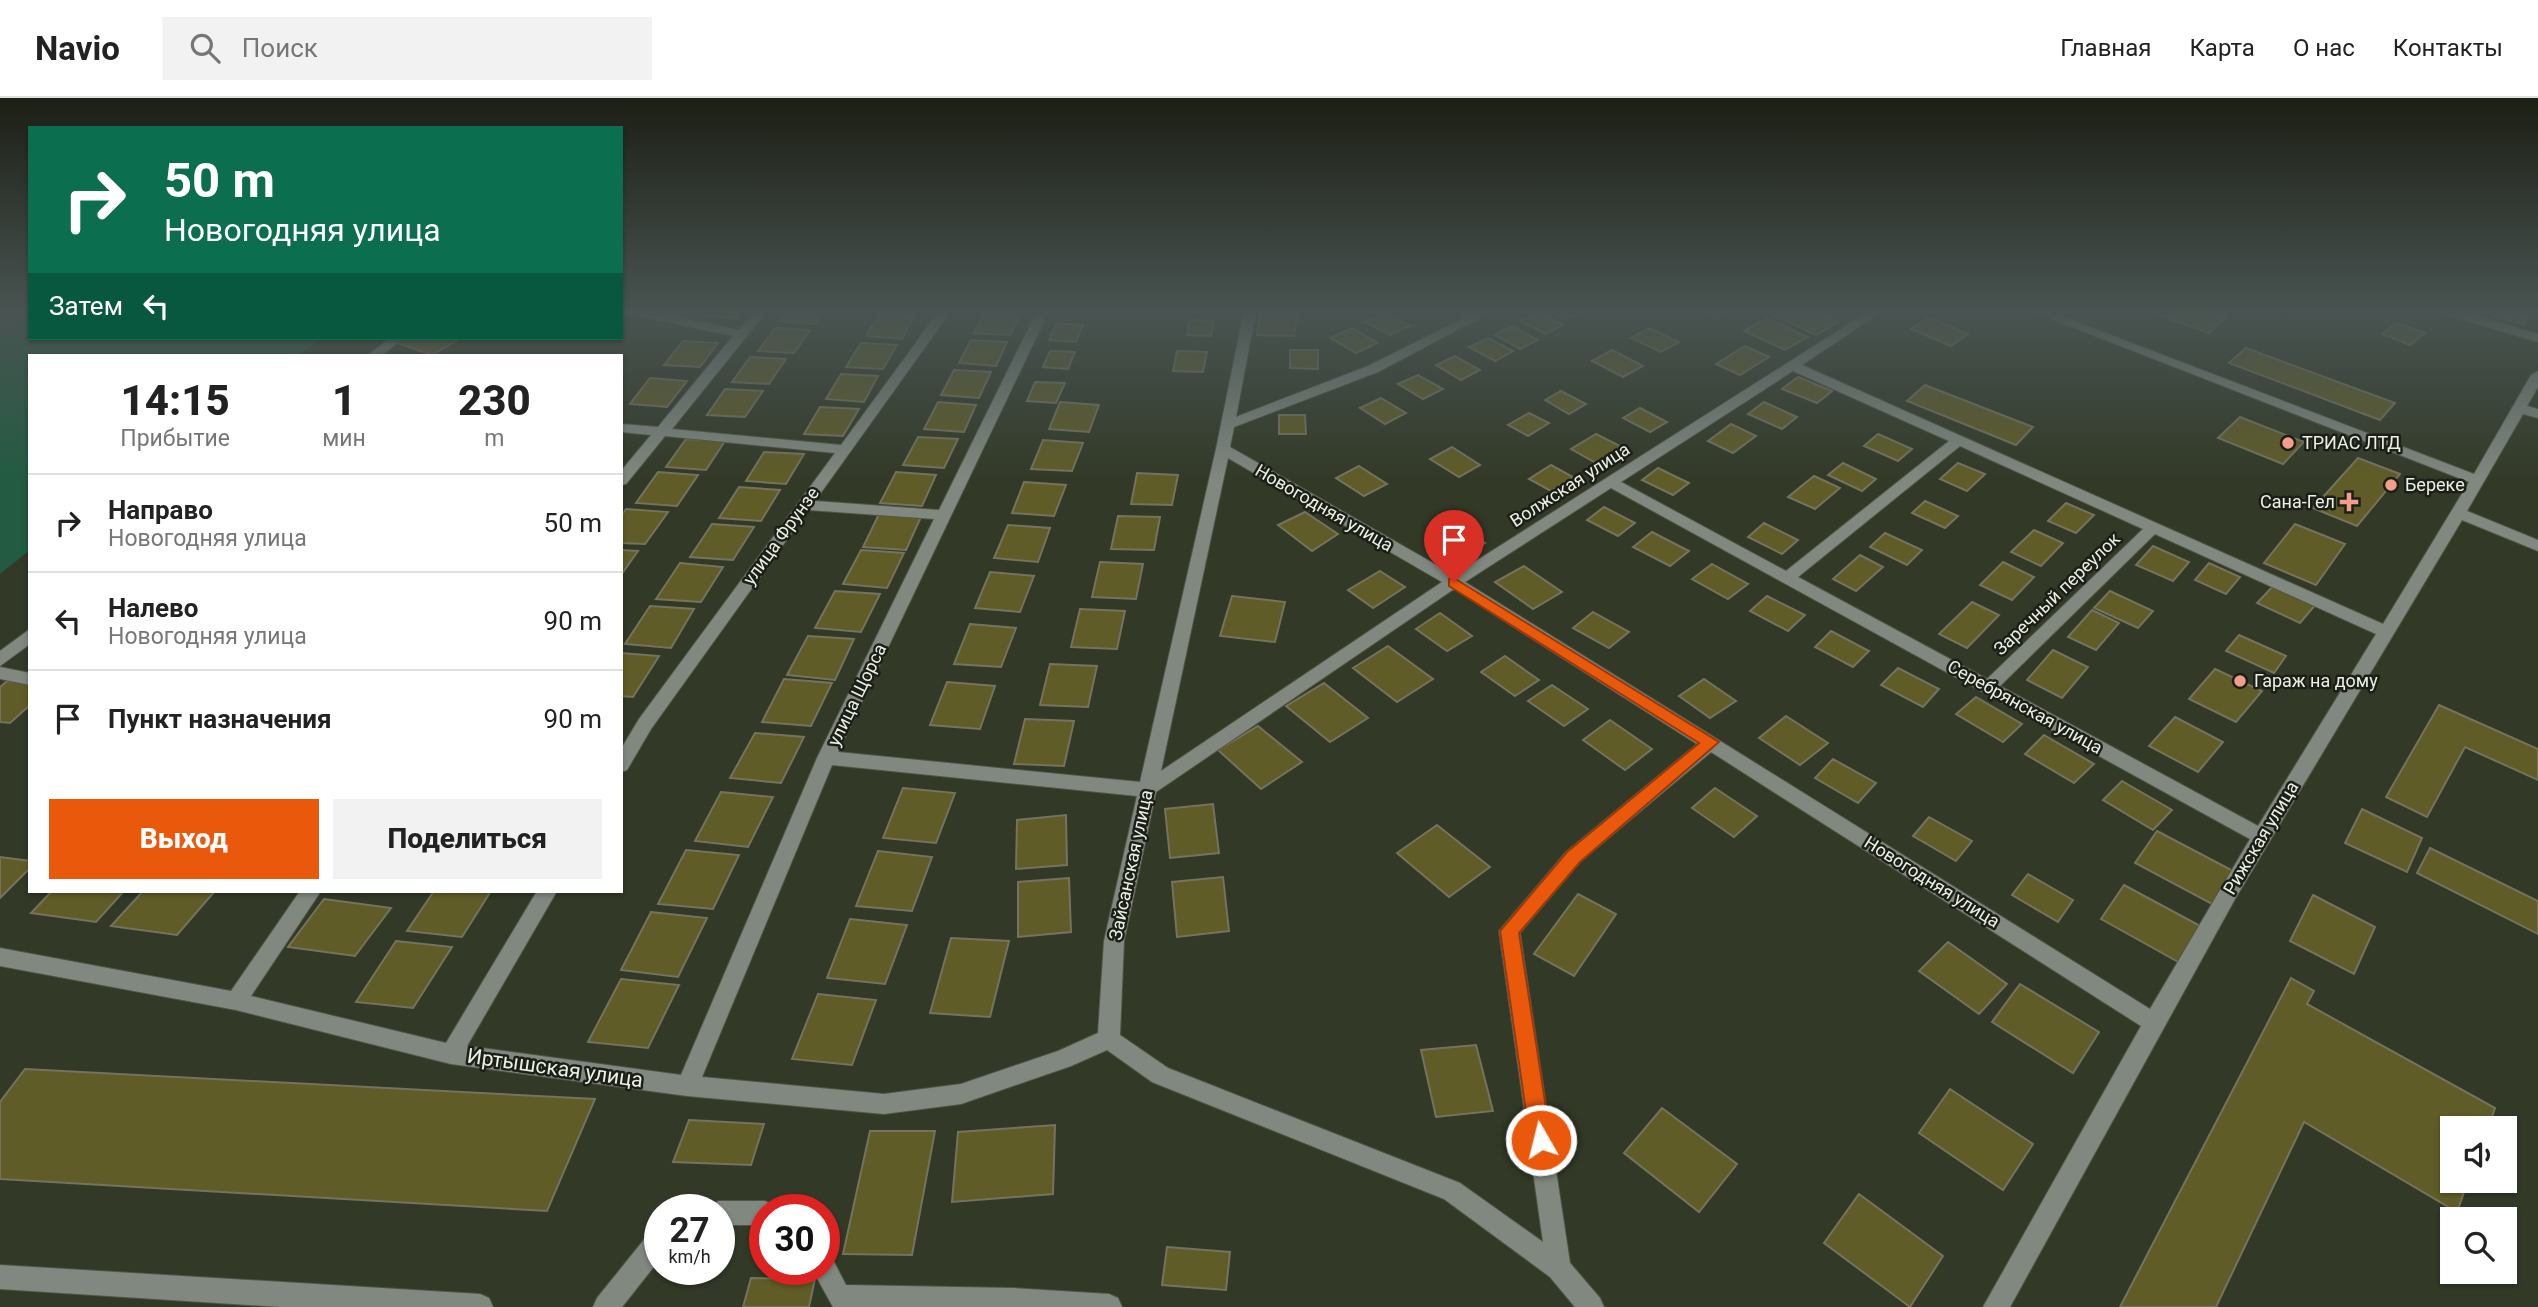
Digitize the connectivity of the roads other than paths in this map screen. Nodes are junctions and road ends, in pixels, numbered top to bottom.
1 (715, 367) edge
2 (903, 367) edge
3 (1016, 367) edge
4 (1239, 367) edge
5 (1376, 367) edge
6 (1791, 367) edge
7 (1796, 367) edge
8 (2184, 367) edge
9 (2538, 375) edge
10 (2529, 411) edge
11 (1227, 425) junction
12 (623, 428) edge
13 (662, 434) junction
14 (1959, 440) junction
15 (842, 449) junction
16 (1223, 449) junction
17 (623, 479) edge
18 (2479, 481) junction
19 (1611, 482) junction
20 (804, 505) junction
21 (2458, 513) junction
22 (944, 515) junction
23 (2153, 528) junction
24 (2538, 546) edge
25 (1787, 578) junction
26 (1454, 582) junction
27 (2384, 631) junction
28 (28, 637) edge
29 (0, 660) edge
30 (0, 673) edge
31 (28, 679) edge
32 (1989, 687) junction
33 (1711, 742) junction
34 (826, 758) junction
35 (623, 762) edge
36 (1146, 790) junction
37 (2262, 837) junction
38 (310, 893) edge
39 (546, 893) edge
40 (0, 957) edge
41 (236, 1001) junction
42 (2152, 1022) junction
43 (1109, 1039) junction
44 (451, 1054) junction
45 (687, 1086) junction
46 (644, 1259) edge
47 (1559, 1268) junction
48 (0, 1277) edge
49 (833, 1285) edge
50 (480, 1307) edge
51 (606, 1307) edge
52 (1109, 1307) edge
53 (1591, 1307) edge
54 (1996, 1307) edge

1 - 13 street
2 - 15 street, улица Фрунзе
3 - 22 street, улица Щорса
4 - 11 street, Зайсанская улица
5 - 11 street
6 - 19 street, Волжская улица
7 - 14 street
8 - 18 street
9 - 10 street, Рижская улица
10 - 18 street, Рижская улица
11 - 16 street, Зайсанская улица
12 - 13 street
13 - 15 street
13 - 17 street
14 - 23 street
14 - 25 street
15 - 20 street, улица Фрунзе
16 - 26 street, Новогодняя улица
16 - 36 street, Зайсанская улица
18 - 21 street, Рижская улица
19 - 25 street, Серебрянская улица
19 - 26 street, Волжская улица
20 - 22 street
20 - 35 street, улица Фрунзе
21 - 24 street
21 - 27 street, Рижская улица
22 - 34 street, улица Щорса
23 - 27 street
23 - 32 street, Заречный переулок
25 - 32 street, Серебрянская улица
26 - 33 street, Новогодняя улица
26 - 36 street, Волжская улица
27 - 37 street, Рижская улица
28 - 29 street
30 - 31 street
32 - 37 street, Серебрянская улица
33 - 42 street, Новогодняя улица
33 - 47 street
34 - 36 street
34 - 45 street, улица Щорса
36 - 43 street, Зайсанская улица
37 - 42 street, Рижская улица
38 - 41 street
39 - 44 street
40 - 41 street, Иртышская улица
41 - 44 street, Иртышская улица
42 - 54 street, Рижская улица
43 - 45 street, Иртышская улица
43 - 47 street
44 - 45 street, Иртышская улица
46 - 51 street
47 - 53 street
48 - 50 street
49 - 52 street

